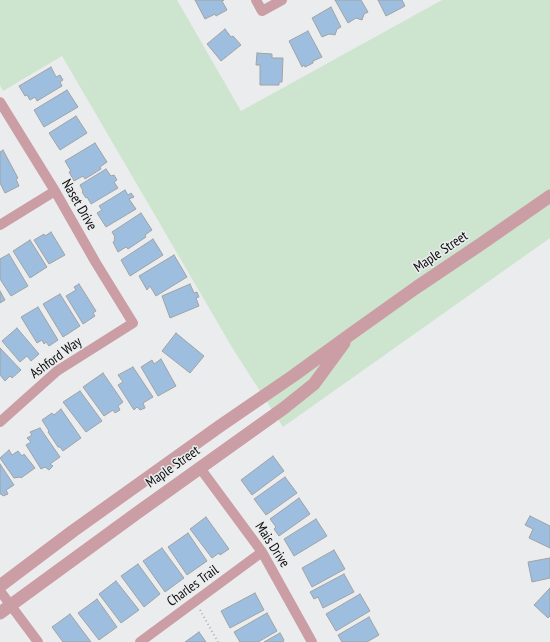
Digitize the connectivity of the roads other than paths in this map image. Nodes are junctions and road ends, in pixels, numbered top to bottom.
1 (256, 0) edge
2 (282, 0) edge
3 (0, 102) edge
4 (55, 191) junction
5 (550, 196) edge
6 (0, 224) edge
7 (132, 323) joint
8 (350, 334) junction
9 (0, 422) edge
10 (200, 468) junction
11 (262, 552) junction
12 (0, 586) edge
13 (0, 591) edge
14 (5, 609) edge
15 (38, 642) edge
16 (140, 642) edge
17 (312, 642) edge

1 - 2 street
3 - 4 street, Naset Drive
4 - 6 street
4 - 7 street, Naset Drive
5 - 8 street, Maple Street
7 - 9 street, Ashford Way
8 - 10 street, Maple Street
8 - 12 street, Maple Street
10 - 11 street, Mais Drive
10 - 14 street, Maple Street
11 - 16 street, Charles Trail
11 - 17 street, Mais Drive
13 - 14 street
14 - 15 street

